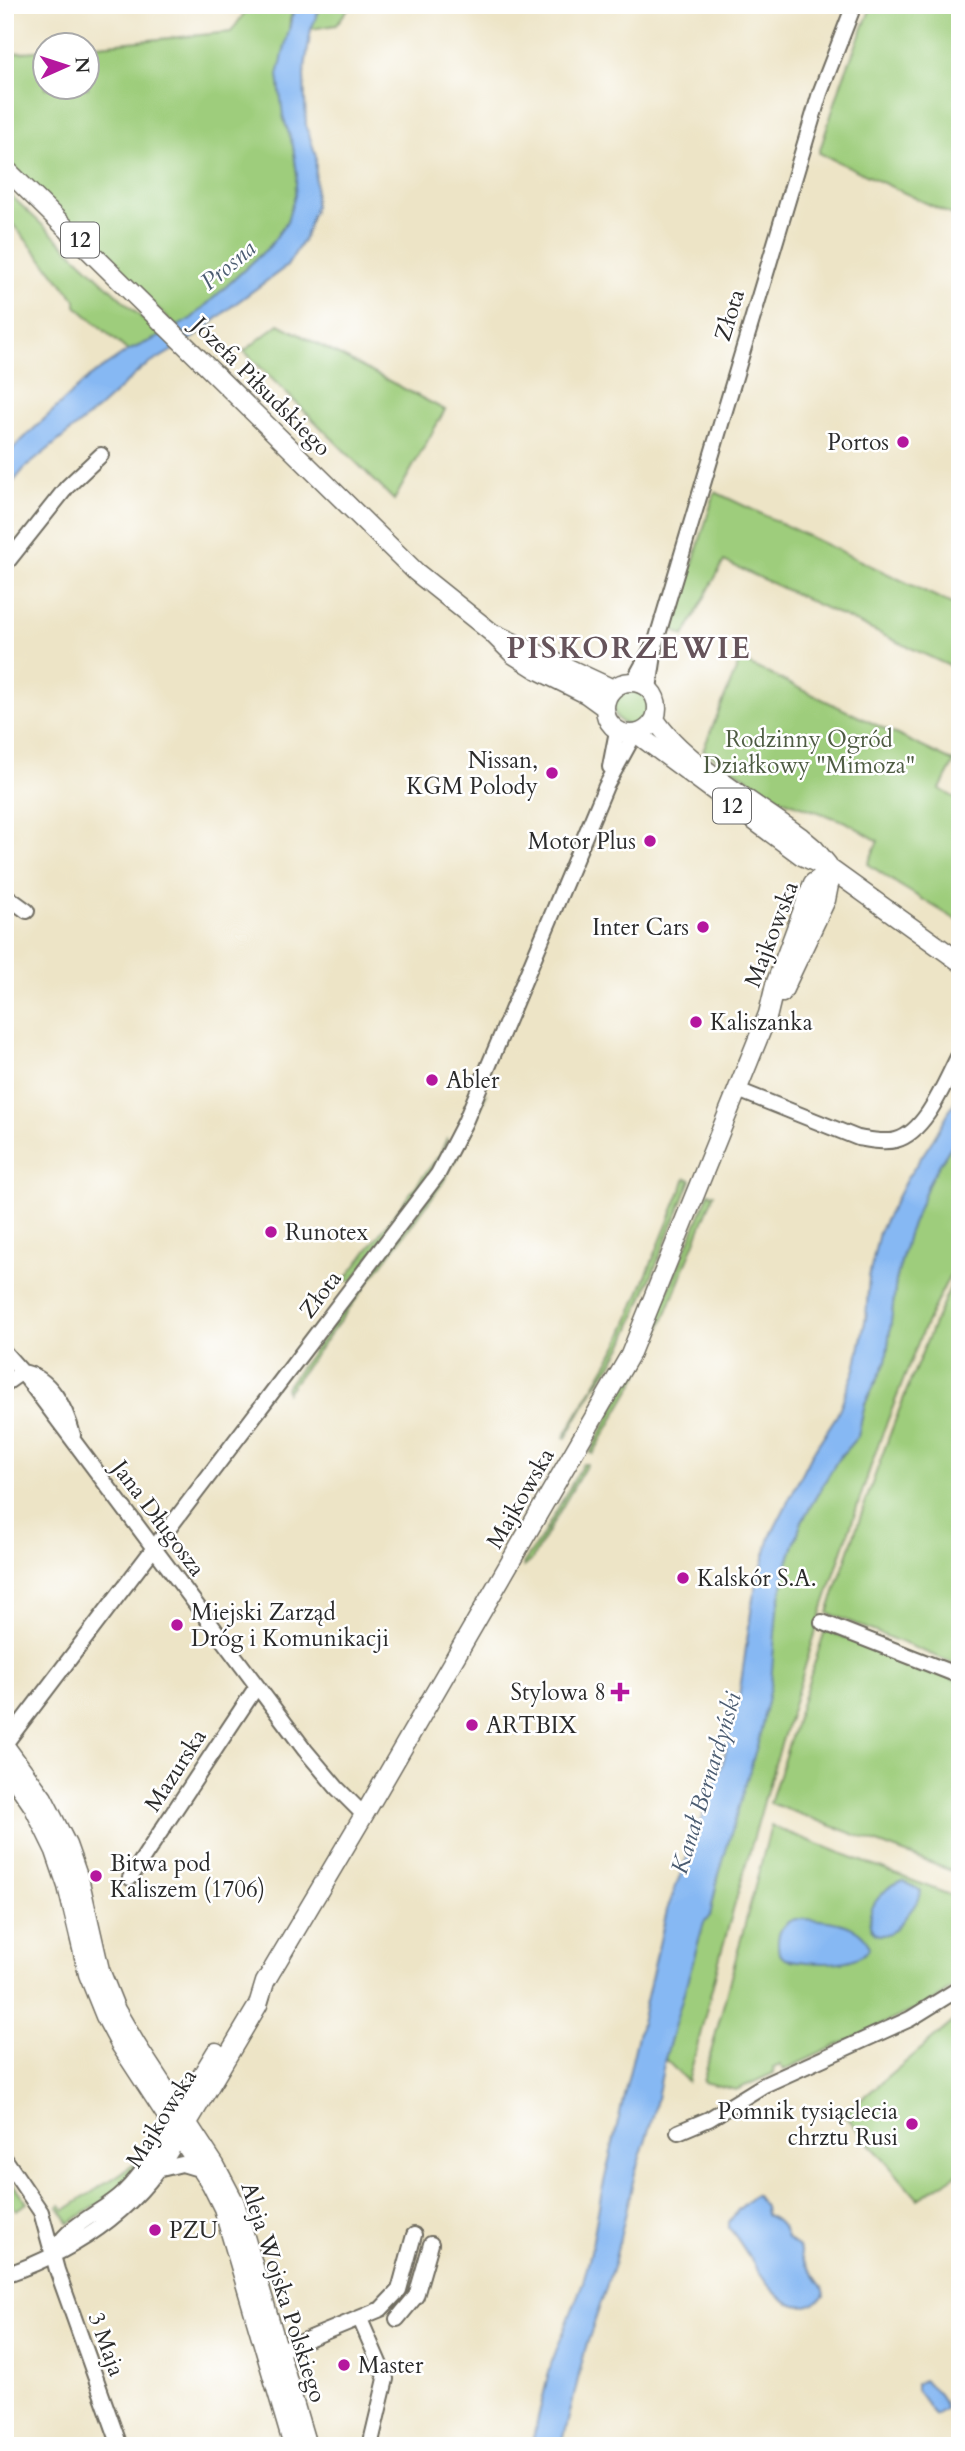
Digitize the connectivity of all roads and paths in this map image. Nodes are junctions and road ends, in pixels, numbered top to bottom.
1 (854, 5) edge
2 (5, 168) edge
3 (101, 455) dead end
4 (5, 565) edge
5 (491, 632) junction
6 (641, 685) junction
7 (613, 689) junction
8 (604, 707) junction
9 (655, 719) junction
10 (629, 733) junction
11 (832, 870) junction
12 (5, 895) edge
13 (27, 911) dead end
14 (960, 962) edge
15 (960, 1053) edge
16 (738, 1090) junction
17 (5, 1353) edge
18 (22, 1372) junction
19 (5, 1384) edge
20 (153, 1548) junction
21 (822, 1622) dead end
22 (960, 1676) edge
23 (257, 1686) junction
24 (5, 1745) edge
25 (5, 1765) edge
26 (364, 1815) junction
27 (130, 1878) dead end
28 (960, 1988) edge
29 (180, 2124) junction
30 (678, 2132) dead end
31 (5, 2159) edge
32 (161, 2169) junction
33 (202, 2170) junction
34 (44, 2223) junction
35 (68, 2232) junction
36 (414, 2235) dead end
37 (431, 2244) dead end
38 (53, 2257) junction
39 (5, 2275) edge
40 (399, 2290) junction
41 (416, 2296) junction
42 (360, 2319) junction
43 (397, 2319) dead end
44 (279, 2351) junction
45 (120, 2446) edge
46 (293, 2446) edge
47 (307, 2446) edge
48 (370, 2446) edge

1 - 6 street, Złota
2 - 5 main road, Józefa Piłsudskiego / 12
3 - 4 street
5 - 7 main road, Józefa Piłsudskiego / 12
5 - 8 main road, Józefa Piłsudskiego / 12
6 - 7 main road
6 - 9 main road
7 - 8 main road
8 - 10 main road, 12
9 - 10 main road
9 - 11 main road, 12
10 - 11 main road, 12
10 - 20 street, Złota
11 - 14 main road, 12
11 - 16 main road, Majkowska
12 - 13 street
15 - 16 street
16 - 26 main road, Majkowska
17 - 18 street, Jana Długosza
18 - 19 street
18 - 20 street, Jana Długosza
20 - 23 street, Jana Długosza
20 - 24 street, Złota
21 - 22 street
23 - 26 street, Jana Długosza
23 - 27 street, Mazurska
24 - 29 main road, Aleja Wojska Polskiego
25 - 29 main road, Aleja Wojska Polskiego
26 - 29 main road, Majkowska
28 - 30 street
29 - 32 street, Majkowska
29 - 33 main road, Aleja Wojska Polskiego
29 - 35 street, Majkowska
29 - 44 main road, Aleja Wojska Polskiego
31 - 34 street, 3 Maja
32 - 33 street
32 - 38 street, Majkowska
33 - 46 main road, Aleja Wojska Polskiego
34 - 35 street
34 - 38 street, 3 Maja
35 - 38 street, Majkowska
36 - 40 street
37 - 41 street
38 - 39 street
38 - 45 street, 3 Maja
40 - 41 street
40 - 42 street
41 - 43 street
42 - 44 street
42 - 48 street
44 - 47 main road, Aleja Wojska Polskiego

